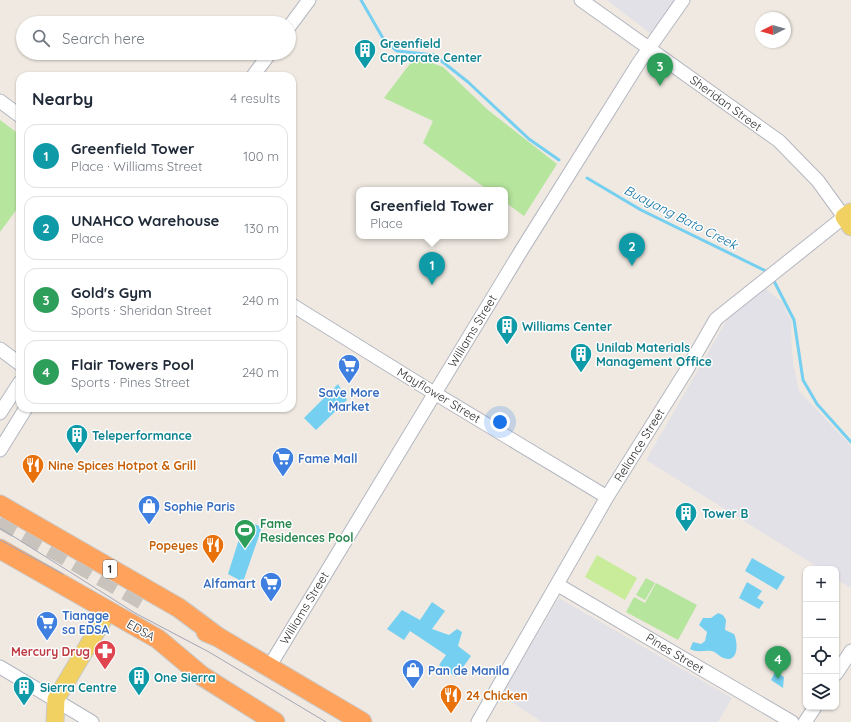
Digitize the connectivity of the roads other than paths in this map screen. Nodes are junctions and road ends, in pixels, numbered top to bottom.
1 (310, 0) edge
2 (582, 0) edge
3 (683, 0) edge
4 (296, 18) edge
5 (649, 48) junction
6 (265, 60) edge
7 (256, 72) edge
8 (0, 101) edge
9 (16, 113) edge
10 (849, 219) edge
11 (296, 306) edge
12 (0, 349) edge
13 (16, 361) edge
14 (16, 388) edge
15 (436, 393) junction
16 (24, 412) edge
17 (0, 413) edge
18 (0, 450) edge
19 (607, 497) junction
20 (0, 504) edge
21 (0, 549) edge
22 (0, 564) edge
23 (558, 585) junction
24 (144, 601) tunnel mouth
25 (102, 622) junction
26 (218, 637) junction
27 (851, 651) edge
28 (0, 667) edge
29 (269, 667) junction
30 (839, 669) edge
31 (202, 676) junction
32 (56, 699) junction
33 (812, 710) edge
34 (55, 722) edge
35 (92, 722) edge
36 (275, 722) edge
37 (362, 722) edge
38 (478, 722) edge
39 (792, 722) edge
40 (805, 722) edge

1 - 4 street
2 - 5 street, Sheridan Street
3 - 5 street, Williams Street
5 - 10 street, Sheridan Street
5 - 15 street, Williams Street
6 - 7 street
8 - 9 street
10 - 19 street, Reliance Street
11 - 15 street, Mayflower Street
12 - 13 street
14 - 17 street
15 - 19 street, Mayflower Street
15 - 29 street, Williams Street
16 - 18 street
19 - 23 street, Reliance Street
20 - 26 highway, 1
21 - 31 highway, EDSA
22 - 25 highway
23 - 38 street, Reliance Street
23 - 39 street, Pines Street
24 - 26 highway, 1
25 - 31 highway
25 - 32 main road
26 - 29 highway, 1
27 - 30 street
28 - 32 street
29 - 37 highway, 1
31 - 36 highway, EDSA
32 - 34 main road
32 - 35 street
33 - 40 street

